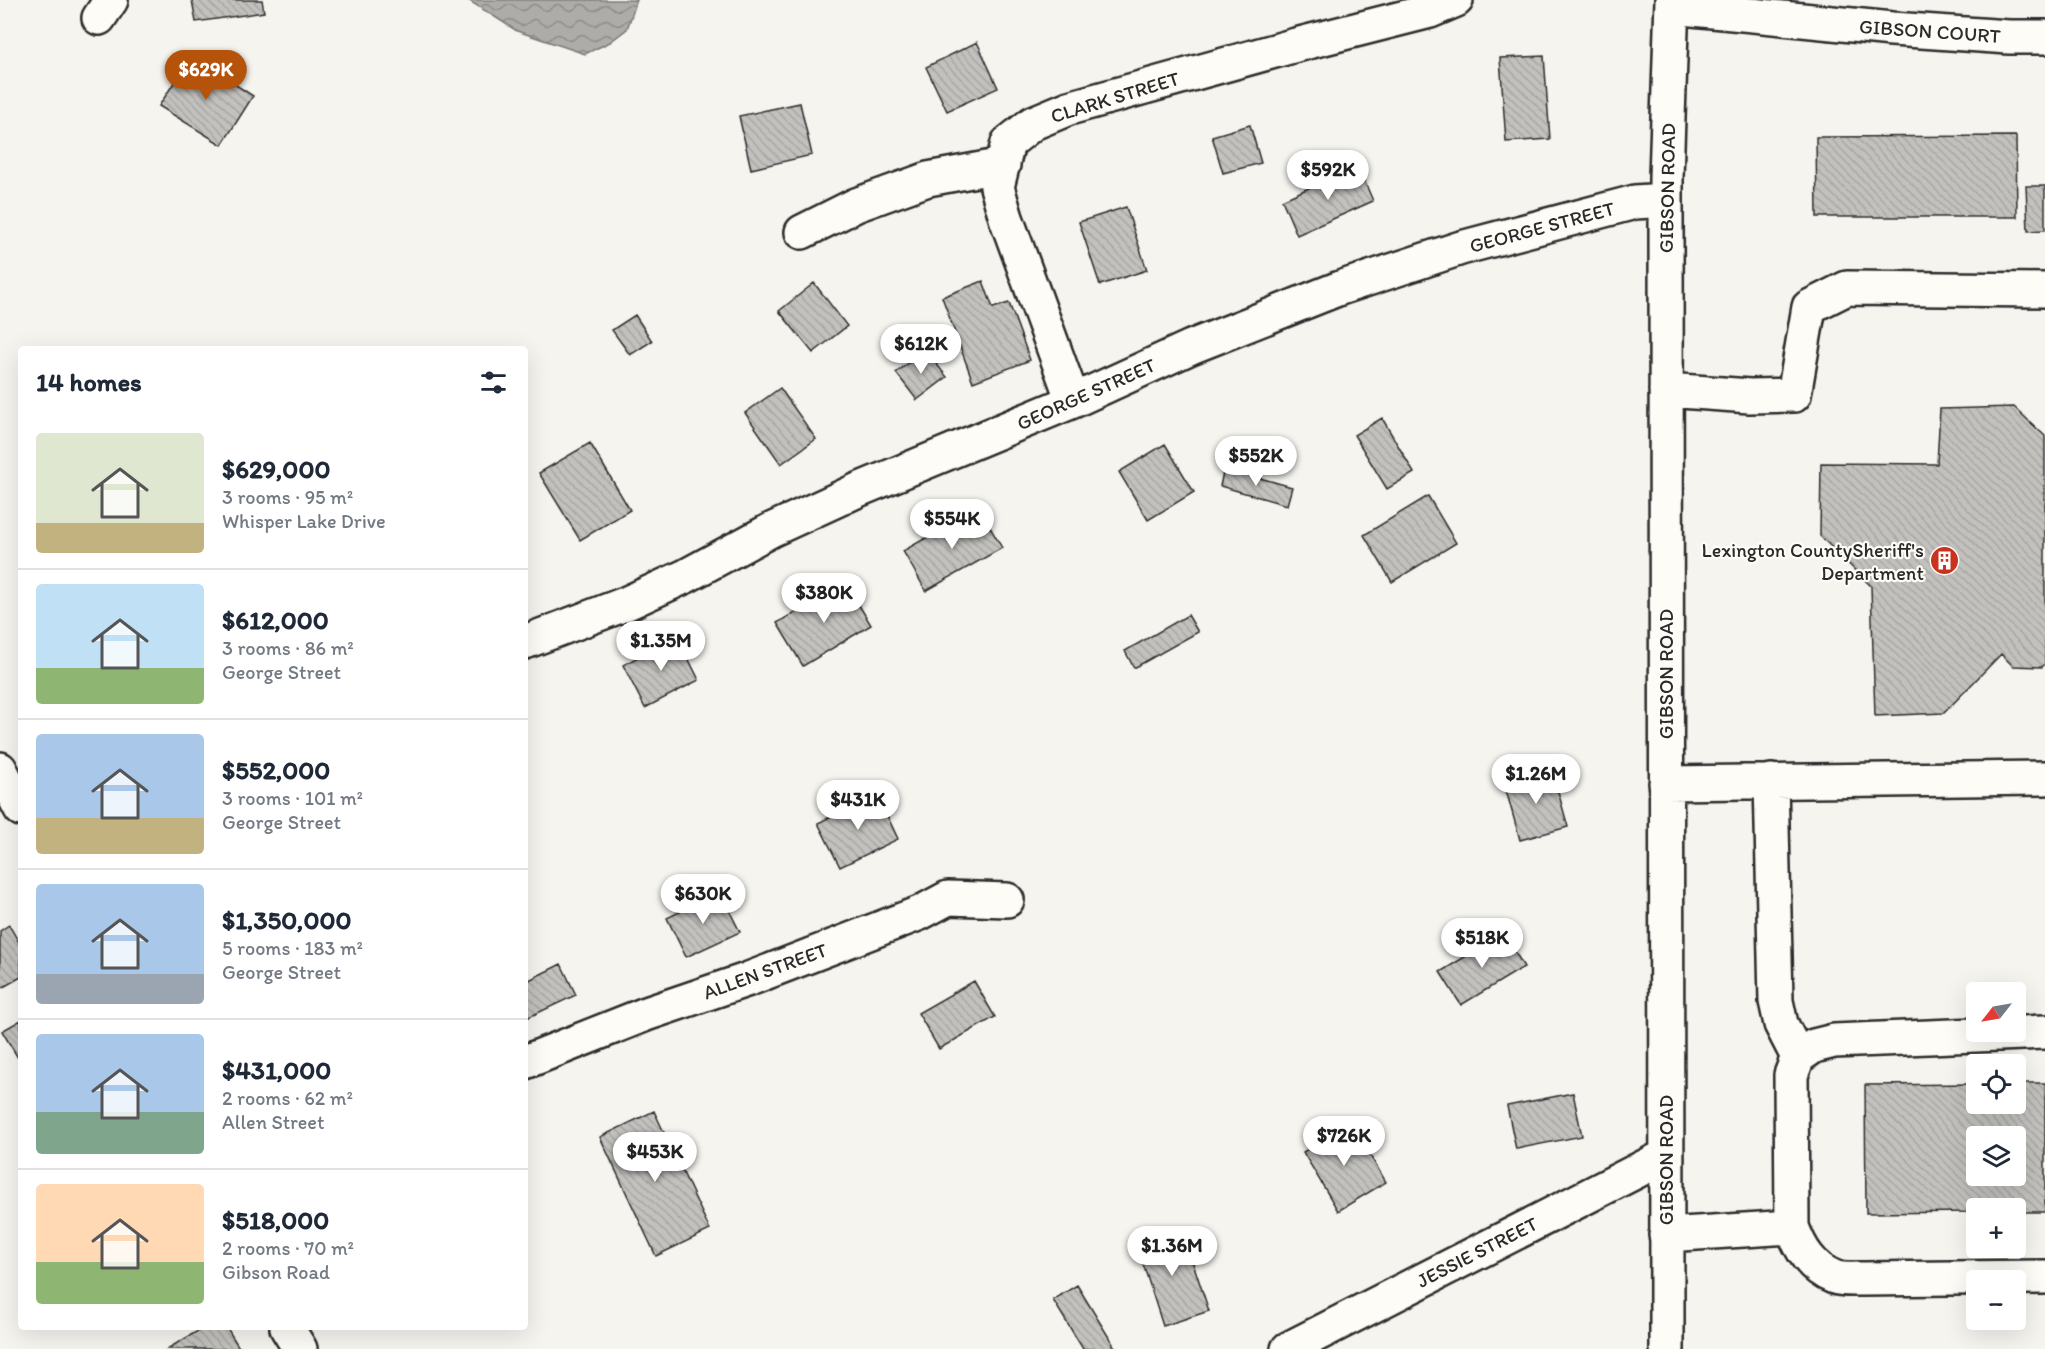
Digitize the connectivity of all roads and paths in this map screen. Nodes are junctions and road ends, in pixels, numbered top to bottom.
1 (1456, 0) edge
2 (1672, 4) edge
3 (2045, 37) edge
4 (1003, 165) junction
5 (1666, 200) junction
6 (802, 232) dead end
7 (2045, 290) edge
8 (1666, 390) junction
9 (1073, 401) junction
10 (528, 641) edge
11 (2045, 778) edge
12 (1771, 782) junction
13 (1666, 783) junction
14 (1007, 900) dead end
15 (2045, 1032) edge
16 (1798, 1057) junction
17 (528, 1061) edge
18 (1666, 1156) junction
19 (1792, 1227) junction
20 (1666, 1235) junction
21 (2045, 1277) edge
22 (288, 1330) edge
23 (300, 1349) edge
24 (1288, 1349) edge
25 (1667, 1349) edge

1 - 4 street, CLARK STREET
2 - 3 street, GIBSON COURT
2 - 5 street, GIBSON ROAD
4 - 6 street
4 - 9 street, CLARK STREET
5 - 8 street, GIBSON ROAD
5 - 9 street, GEORGE STREET
7 - 8 street
8 - 13 street, GIBSON ROAD
9 - 10 street, GEORGE STREET
11 - 12 street
12 - 13 street
12 - 16 street
13 - 18 street, GIBSON ROAD
14 - 17 street, ALLEN STREET
15 - 16 street
16 - 19 street
18 - 20 street, GIBSON ROAD
18 - 24 street, JESSIE STREET
19 - 20 street
19 - 21 street
20 - 25 street, GIBSON ROAD
22 - 23 street

